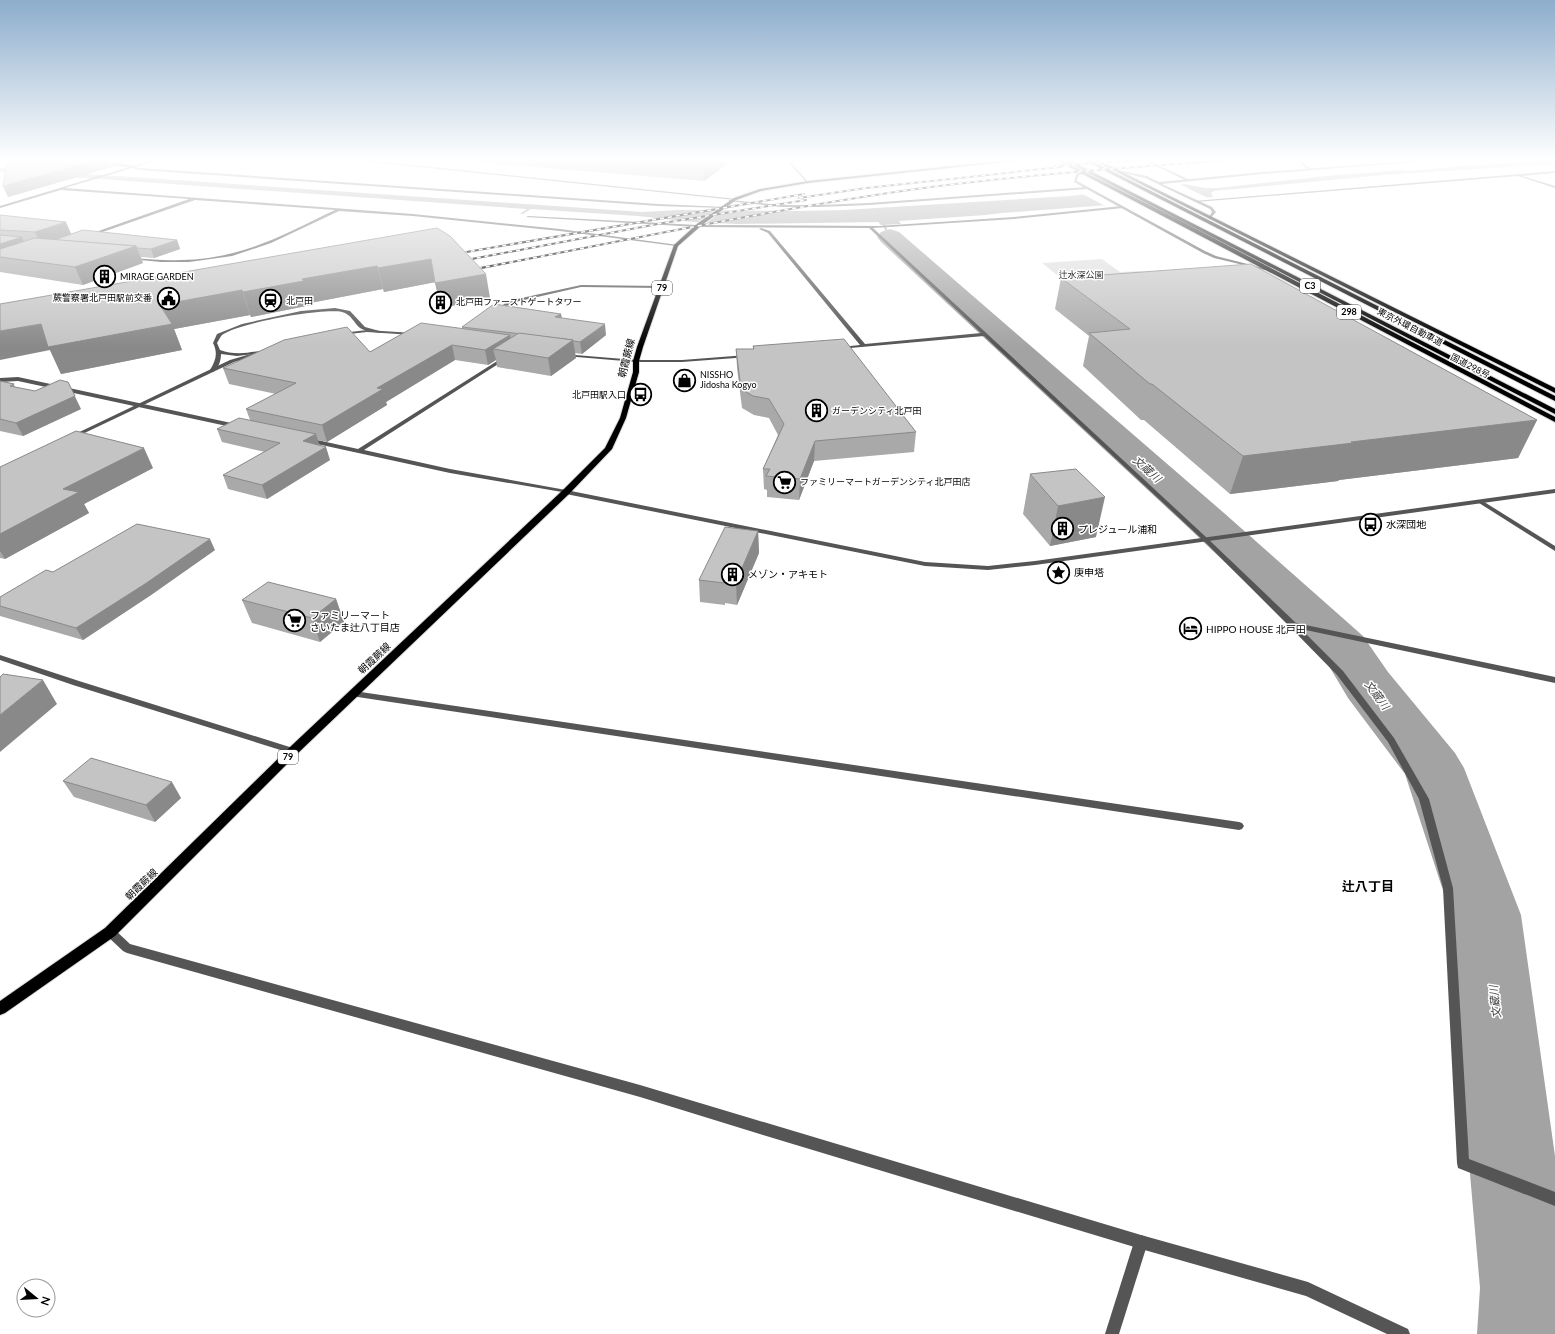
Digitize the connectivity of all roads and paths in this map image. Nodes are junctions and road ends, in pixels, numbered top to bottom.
1 (127, 222) edge
2 (311, 222) edge
3 (484, 222) edge
4 (640, 222) edge
5 (703, 222) edge
6 (937, 222) edge
7 (1149, 222) edge
8 (1179, 222) edge
9 (1186, 222) edge
10 (1208, 222) edge
11 (1218, 222) edge
12 (699, 225) junction
13 (869, 226) junction
14 (754, 227) junction
15 (85, 237) edge
16 (676, 245) junction
17 (129, 259) edge
18 (1270, 270) junction
19 (662, 287) junction
20 (492, 314) edge
21 (381, 332) junction
22 (985, 334) junction
23 (336, 335) edge
24 (417, 335) edge
25 (864, 346) junction
26 (275, 349) edge
27 (832, 349) edge
28 (219, 351) junction
29 (268, 351) junction
30 (557, 354) edge
31 (753, 355) edge
32 (509, 356) edge
33 (636, 361) junction
34 (213, 370) junction
35 (0, 380) edge
36 (1555, 391) edge
37 (1555, 399) edge
38 (139, 406) junction
39 (1555, 412) edge
40 (1555, 420) edge
41 (241, 427) edge
42 (69, 438) edge
43 (304, 440) edge
44 (359, 451) junction
45 (1555, 491) edge
46 (566, 492) junction
47 (1481, 502) junction
48 (1209, 539) junction
49 (1555, 549) edge
50 (1292, 624) junction
51 (0, 657) edge
52 (1555, 680) edge
53 (354, 694) junction
54 (294, 752) junction
55 (1239, 826) dead end
56 (110, 932) junction
57 (0, 1009) edge
58 (1555, 1199) edge
59 (1141, 1242) junction
60 (1112, 1334) edge
61 (1403, 1334) edge

1 - 15 street
2 - 17 street
3 - 16 street
4 - 12 street
5 - 12 main road, 79
6 - 13 street
7 - 18 street
8 - 18 highway, 国道298号 / 298
9 - 39 highway, 東京外環自動車道 / C3
10 - 37 highway, 東京外環自動車道 / C3
11 - 36 highway, 国道298号 / 298
12 - 14 street
12 - 16 main road, 朝霞蕨線 / 79
13 - 14 street
13 - 22 street
14 - 25 street
16 - 19 main road, 朝霞蕨線 / 79
18 - 40 highway, 国道298号 / 298
19 - 20 street
19 - 33 main road, 朝霞蕨線 / 79
21 - 23 street
21 - 24 street
21 - 28 street
22 - 25 street
22 - 48 street
25 - 27 street
26 - 29 street
28 - 29 street
28 - 34 street
29 - 34 street
30 - 33 street
31 - 33 street
32 - 44 street
33 - 46 main road, 朝霞蕨線 / 79
34 - 38 street
35 - 38 street
38 - 41 street
38 - 42 street
43 - 44 street
44 - 46 street
45 - 47 street
46 - 48 street
46 - 53 main road, 朝霞蕨線 / 79
47 - 48 street
47 - 49 street
48 - 50 street
50 - 52 street
50 - 58 street
51 - 54 street
53 - 54 main road, 朝霞蕨線 / 79
53 - 55 street
54 - 56 main road, 朝霞蕨線 / 79
56 - 57 main road, 朝霞蕨線 / 79
56 - 59 street
59 - 60 street
59 - 61 street

